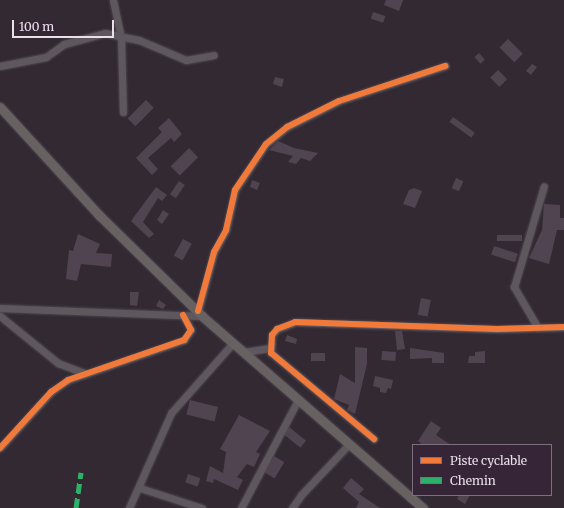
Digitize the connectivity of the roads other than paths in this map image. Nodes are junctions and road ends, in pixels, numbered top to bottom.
1 (113, 0) edge
2 (121, 37) junction
3 (214, 55) dead end
4 (0, 66) edge
5 (445, 66) dead end
6 (0, 107) edge
7 (123, 112) dead end
8 (544, 186) dead end
9 (0, 308) edge
10 (200, 314) junction
11 (183, 315) junction
12 (0, 316) edge
13 (564, 327) edge
14 (538, 328) junction
15 (233, 343) junction
16 (270, 348) junction
17 (244, 352) junction
18 (86, 373) junction
19 (298, 400) junction
20 (374, 439) dead end
21 (349, 444) junction
22 (0, 448) edge
23 (140, 488) junction
24 (129, 508) edge
25 (202, 508) edge
26 (240, 508) edge
27 (292, 508) edge
28 (423, 508) edge

1 - 2 street
2 - 3 street
2 - 4 street
2 - 7 street
5 - 10 street
6 - 10 main road
8 - 14 street
9 - 11 street
10 - 11 street
10 - 15 main road
11 - 18 street
12 - 18 street
13 - 14 street
14 - 16 street
15 - 17 main road
15 - 23 street
16 - 17 street
16 - 20 street
17 - 19 main road
18 - 22 street
19 - 21 main road
19 - 26 street
21 - 27 street
21 - 28 main road
23 - 24 street
23 - 25 street

